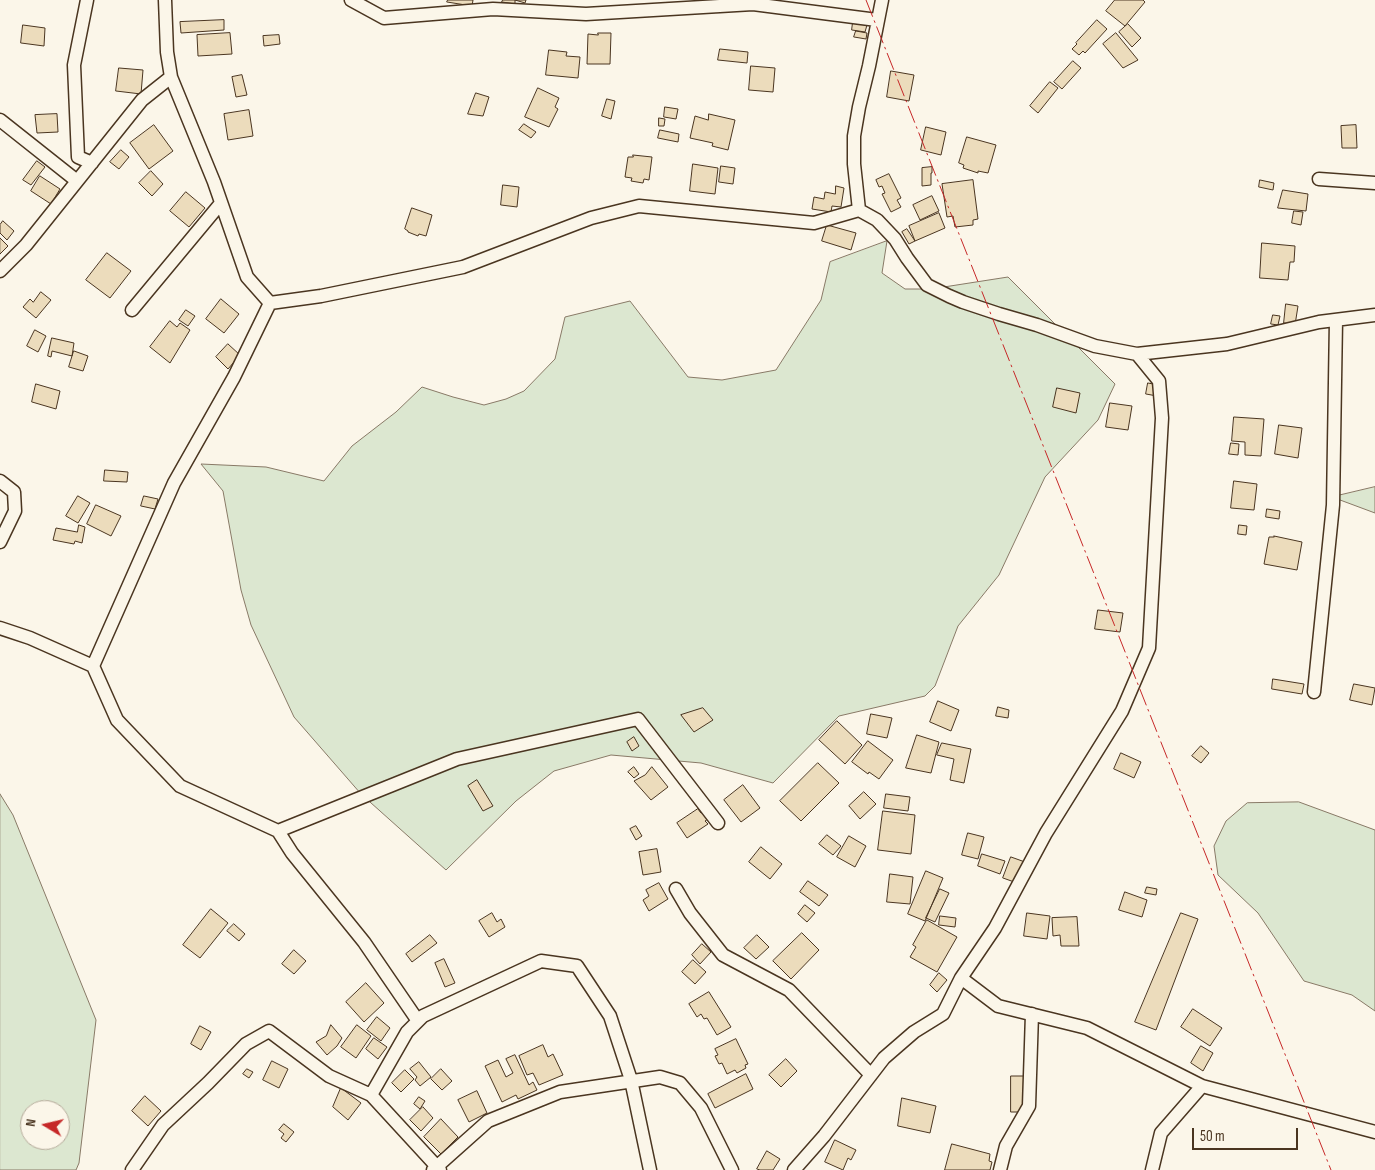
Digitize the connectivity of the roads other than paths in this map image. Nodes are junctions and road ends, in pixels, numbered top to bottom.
1 (87, 0) edge
2 (166, 0) edge
3 (351, 0) edge
4 (882, 0) edge
5 (877, 20) junction
6 (171, 77) junction
7 (0, 120) edge
8 (92, 163) junction
9 (1319, 179) dead end
10 (77, 181) junction
11 (1375, 183) edge
12 (221, 203) junction
13 (859, 210) junction
14 (0, 271) edge
15 (270, 303) junction
16 (132, 310) dead end
17 (1375, 315) edge
18 (1336, 320) junction
19 (1137, 354) junction
20 (0, 481) edge
21 (0, 542) edge
22 (0, 628) edge
23 (93, 666) junction
24 (1314, 692) dead end
25 (718, 823) dead end
26 (278, 831) junction
27 (676, 889) dead end
28 (961, 978) junction
29 (1032, 1014) junction
30 (418, 1021) junction
31 (871, 1075) junction
32 (631, 1080) junction
33 (1202, 1086) junction
34 (371, 1095) junction
35 (1375, 1132) edge
36 (436, 1169) edge
37 (132, 1170) edge
38 (650, 1170) edge
39 (732, 1170) edge
40 (794, 1170) edge
41 (1000, 1170) edge
42 (1152, 1170) edge

1 - 8 street
2 - 6 street
3 - 5 street
4 - 5 street
5 - 13 street
6 - 8 street
6 - 12 street
7 - 10 street
8 - 10 street
9 - 11 street
10 - 14 street
12 - 15 street
12 - 16 street
13 - 15 street
13 - 19 street
15 - 23 street
17 - 18 street
18 - 19 street
18 - 24 street
19 - 28 street
20 - 21 street
22 - 23 street
23 - 26 street
25 - 26 street
26 - 30 street
27 - 31 street
28 - 29 street
28 - 31 street
29 - 33 street
29 - 41 street
30 - 32 street
30 - 34 street
31 - 40 street
32 - 36 street
32 - 38 street
32 - 39 street
33 - 35 street
33 - 42 street
34 - 36 street
34 - 37 street

